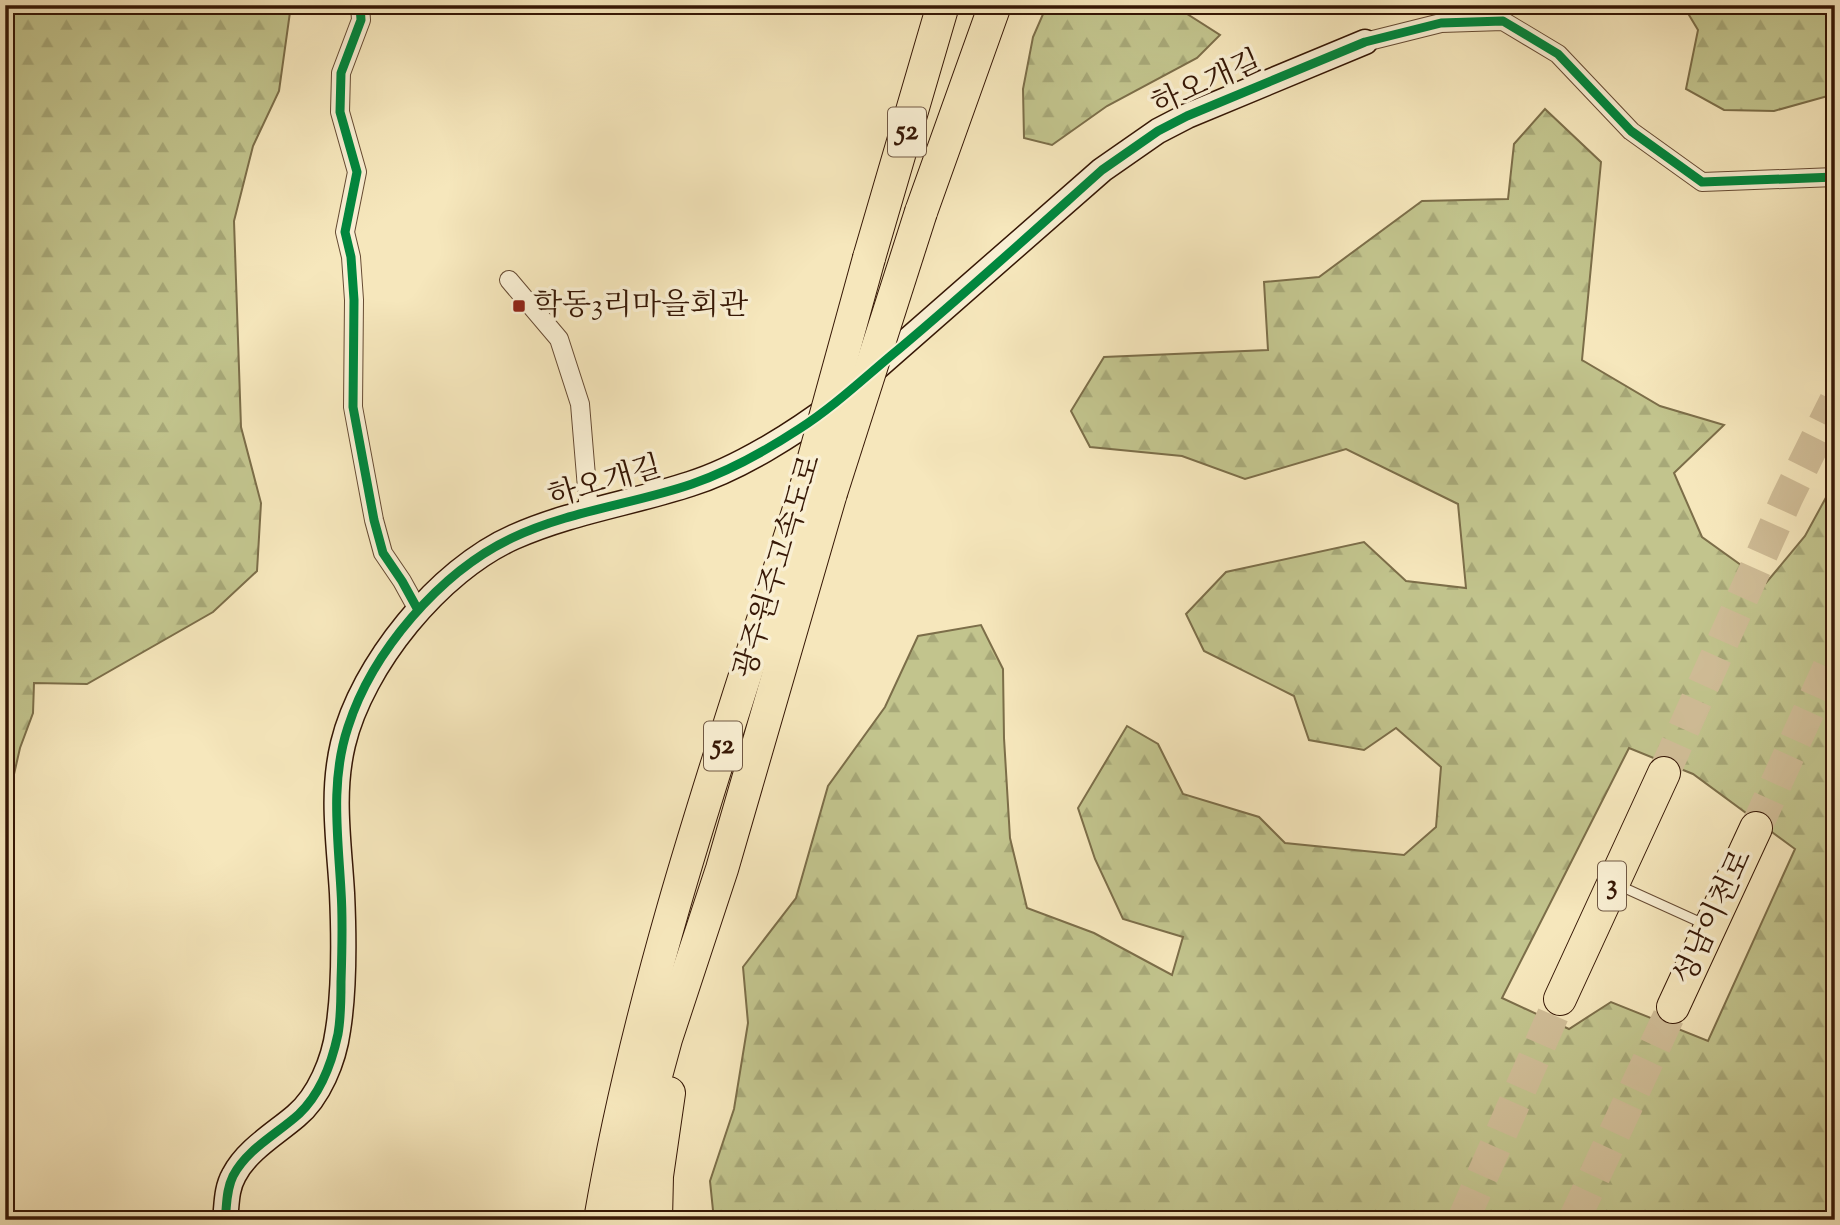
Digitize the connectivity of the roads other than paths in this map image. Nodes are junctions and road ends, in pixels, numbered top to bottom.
1 (360, 5) edge
2 (943, 5) edge
3 (995, 5) edge
4 (1365, 42) joint
5 (1835, 177) edge
6 (509, 280) dead end
7 (818, 490) junction
8 (589, 512) junction
9 (418, 610) junction
10 (1664, 773) tunnel mouth
11 (1756, 828) tunnel mouth
12 (1614, 883) junction
13 (710, 907) junction
14 (1710, 927) junction
15 (1560, 999) tunnel mouth
16 (646, 1006) junction
17 (1673, 1007) tunnel mouth
18 (225, 1220) edge
19 (580, 1220) edge
20 (600, 1220) edge
21 (628, 1220) edge
22 (656, 1220) edge

1 - 9 street
2 - 7 highway, 광주원주고속도로 / 52, bridge
3 - 7 highway, 광주원주고속도로 / 52, bridge
4 - 5 street
4 - 8 street, 하오개길
6 - 8 street
7 - 13 highway, 광주원주고속도로 / 52
7 - 16 highway, 광주원주고속도로 / 52
8 - 9 street, 하오개길
9 - 18 street, 하오개길
10 - 12 highway, 3
11 - 14 highway, 성남이천로
12 - 14 lane
12 - 15 highway, 3
13 - 21 highway
13 - 22 highway
14 - 17 highway, 성남이천로
16 - 19 highway
16 - 20 highway

